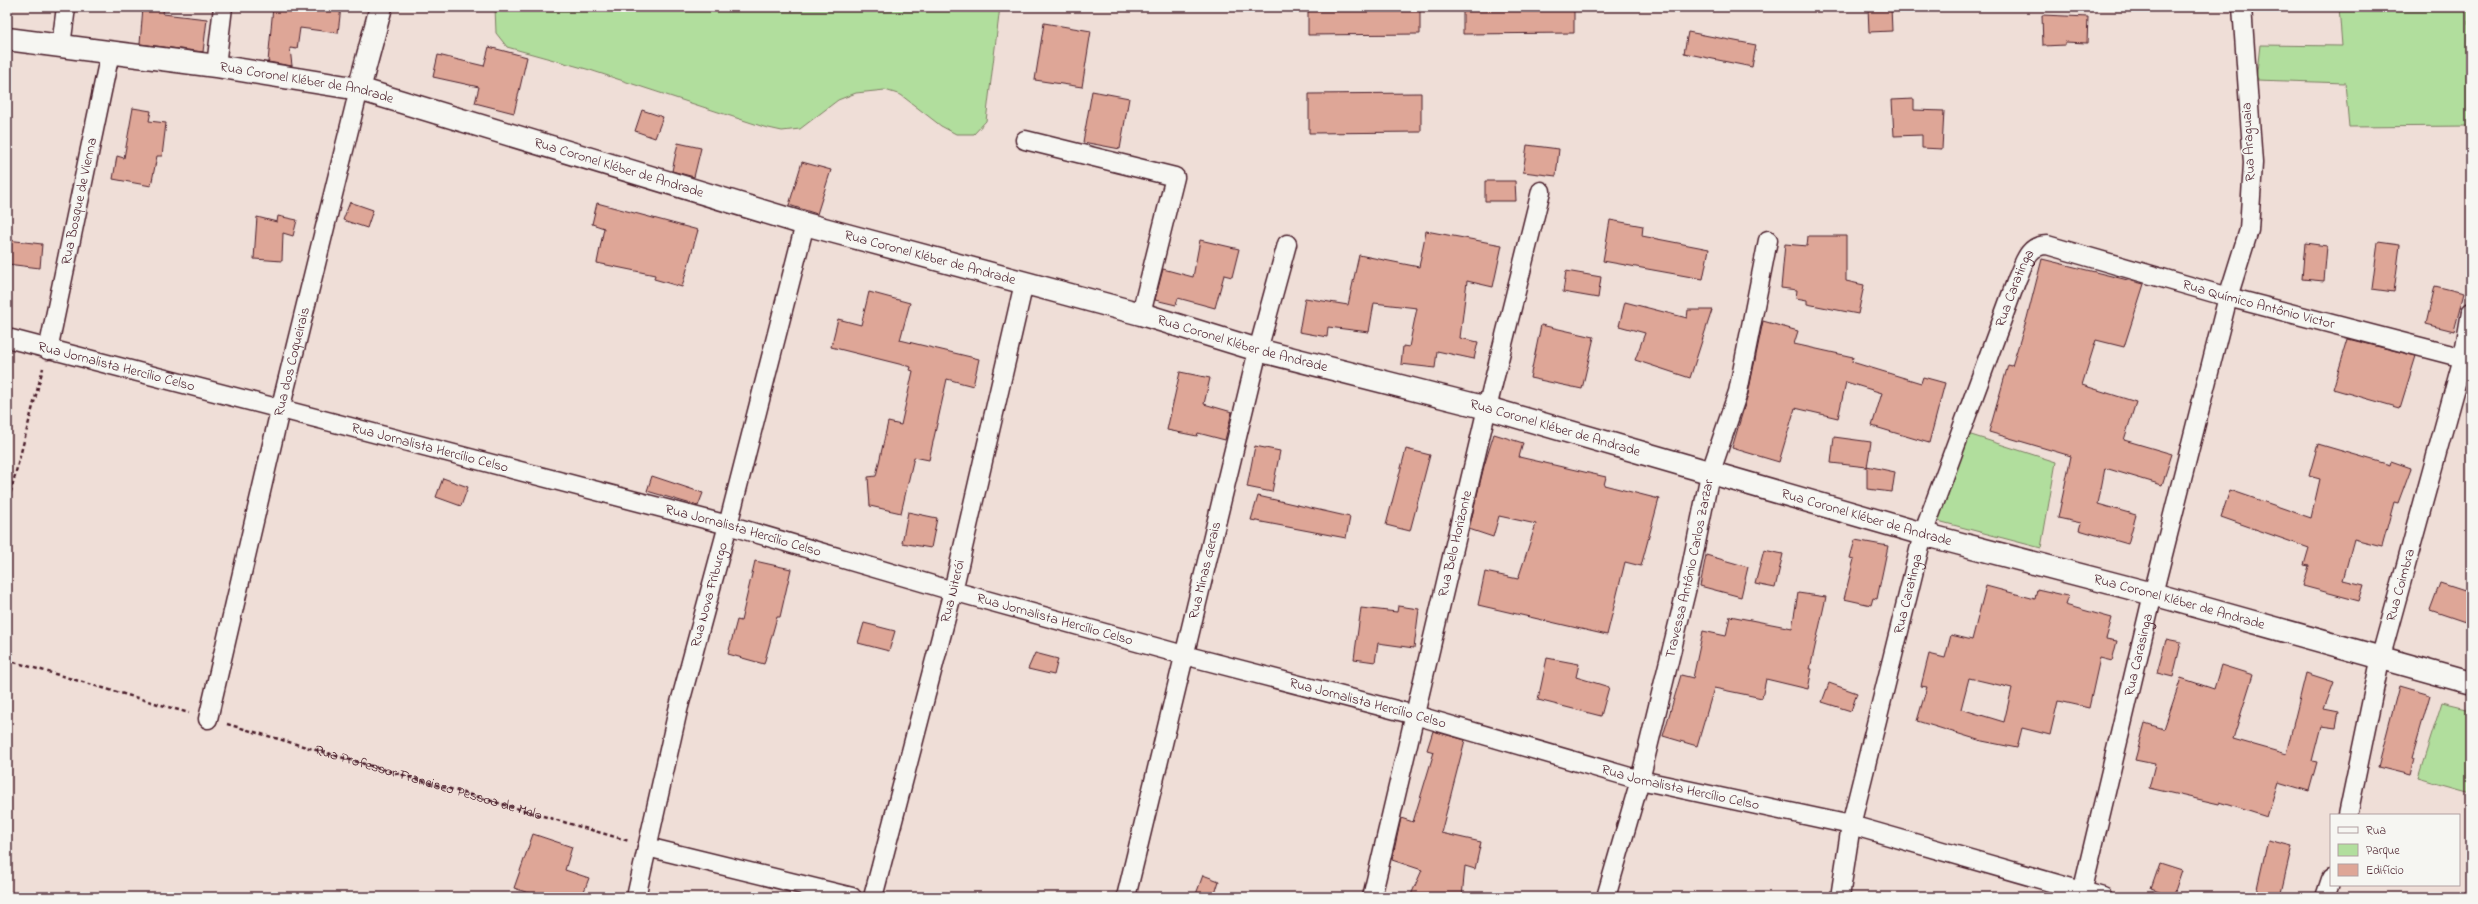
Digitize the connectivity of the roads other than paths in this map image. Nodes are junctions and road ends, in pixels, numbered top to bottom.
1 (66, 7) edge
2 (224, 7) edge
3 (381, 7) edge
4 (2242, 7) edge
5 (7, 39) edge
6 (61, 46) junction
7 (110, 53) junction
8 (216, 66) junction
9 (359, 89) junction
10 (1025, 140) dead end
11 (1541, 191) dead end
12 (805, 224) junction
13 (1768, 240) dead end
14 (1288, 244) dead end
15 (2047, 245) joint
16 (1024, 283) junction
17 (2228, 297) junction
18 (2471, 312) edge
19 (1141, 314) junction
20 (7, 338) edge
21 (48, 350) junction
22 (1258, 350) junction
23 (2467, 359) edge
24 (1487, 408) junction
25 (280, 410) junction
26 (1710, 474) junction
27 (728, 525) junction
28 (1923, 534) junction
29 (953, 591) junction
30 (2154, 594) junction
31 (1184, 656) junction
32 (2381, 656) junction
33 (2471, 683) edge
34 (1415, 715) junction
35 (208, 719) road end
36 (1640, 780) junction
37 (2348, 814) edge
38 (1851, 825) junction
39 (647, 847) junction
40 (2330, 882) edge
41 (2082, 894) edge
42 (636, 897) edge
43 (852, 897) edge
44 (873, 897) edge
45 (1126, 897) edge
46 (1372, 897) edge
47 (1606, 897) edge
48 (1840, 897) edge
49 (2103, 897) edge
50 (2325, 897) edge

1 - 6 street
2 - 8 street
3 - 9 main road, Rua dos Coqueirais
4 - 17 street, Rua Araguaia
5 - 6 main road, Rua Coronel Kléber de Andrade
6 - 7 main road, Rua Coronel Kléber de Andrade
7 - 8 main road, Rua Coronel Kléber de Andrade
7 - 21 street, Rua Bosque de Vienna
8 - 9 main road, Rua Coronel Kléber de Andrade
9 - 12 main road, Rua Coronel Kléber de Andrade
9 - 25 street, Rua dos Coqueirais
10 - 19 street
11 - 24 street, Rua Belo Horizonte
12 - 16 main road, Rua Coronel Kléber de Andrade
12 - 27 street, Rua Nova Friburgo
13 - 26 street, Travessa Antônio Carlos Zarzar
14 - 22 street, Rua Minas Gerais
15 - 17 street, Rua Químico Antônio Victor
15 - 28 street, Rua Caratinga
16 - 19 main road, Rua Coronel Kléber de Andrade
16 - 29 street, Rua Niterói
17 - 23 street, Rua Químico Antônio Victor
17 - 30 street, Rua Carasinga
18 - 23 street, Rua Coimbra
19 - 22 main road, Rua Coronel Kléber de Andrade
20 - 21 street, Rua Jornalista Hercílio Celso
21 - 25 street, Rua Jornalista Hercílio Celso
22 - 24 main road, Rua Coronel Kléber de Andrade
22 - 31 street, Rua Minas Gerais
23 - 32 street, Rua Coimbra
24 - 26 main road, Rua Coronel Kléber de Andrade
24 - 34 street, Rua Belo Horizonte
25 - 27 street, Rua Jornalista Hercílio Celso
25 - 35 street, Rua dos Coqueirais
26 - 28 main road, Rua Coronel Kléber de Andrade
26 - 36 street, Travessa Antônio Carlos Zarzar
27 - 29 street, Rua Jornalista Hercílio Celso
27 - 39 street, Rua Nova Friburgo
28 - 30 main road, Rua Coronel Kléber de Andrade
28 - 38 street, Rua Caratinga
29 - 31 street, Rua Jornalista Hercílio Celso
29 - 44 street, Rua Niterói
30 - 32 main road, Rua Coronel Kléber de Andrade
30 - 41 street, Rua Carasinga
31 - 34 street, Rua Jornalista Hercílio Celso
31 - 45 street, Rua Minas Gerais
32 - 33 main road, Rua Coronel Kléber de Andrade
32 - 37 street, Rua Coimbra
34 - 36 street, Rua Jornalista Hercílio Celso
34 - 46 street, Rua Belo Horizonte
36 - 38 street, Rua Jornalista Hercílio Celso
36 - 47 street, Travessa Antônio Carlos Zarzar
38 - 41 street, Rua Jornalista Hercílio Celso
38 - 48 street, Rua Caratinga
39 - 42 street, Rua Nova Friburgo
39 - 43 street
40 - 50 street
41 - 49 street, Rua Jornalista Hercílio Celso

